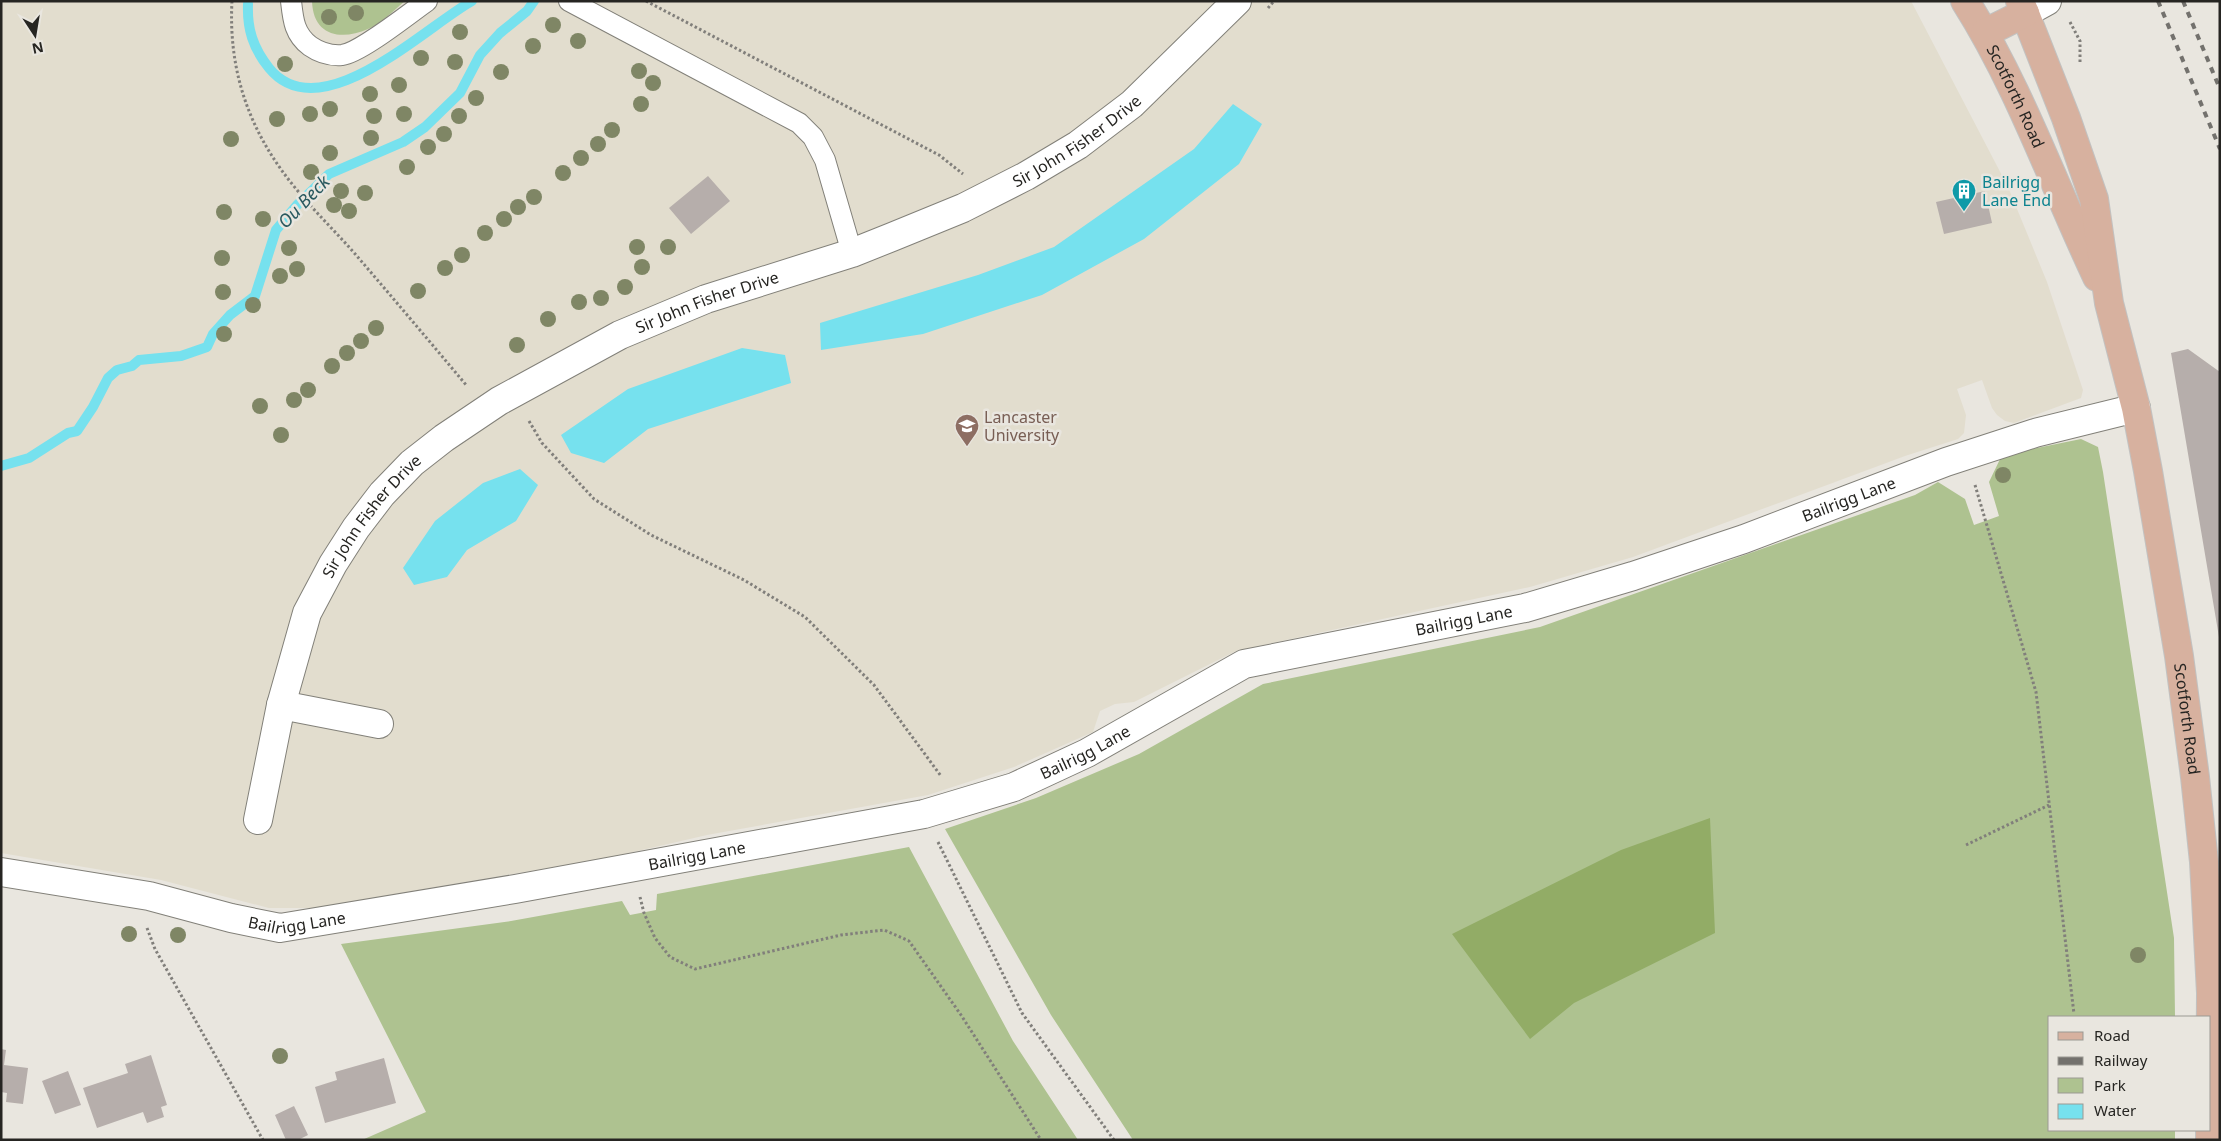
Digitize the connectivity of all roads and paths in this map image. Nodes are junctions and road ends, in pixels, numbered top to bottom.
1 (232, 1) edge
2 (291, 1) edge
3 (427, 1) edge
4 (569, 1) edge
5 (646, 1) edge
6 (1237, 1) edge
7 (1965, 1) edge
8 (2031, 5) edge
9 (1985, 33) junction
10 (961, 180) dead end
11 (852, 253) junction
12 (2109, 303) junction
13 (469, 389) dead end
14 (2136, 408) junction
15 (526, 417) dead end
16 (1965, 456) junction
17 (281, 705) junction
18 (379, 724) dead end
19 (957, 804) junction
20 (2049, 805) junction
21 (924, 814) junction
22 (258, 820) dead end
23 (1966, 845) dead end
24 (634, 867) junction
25 (1, 872) edge
26 (149, 896) junction
27 (2074, 1014) dead end
28 (2211, 1016) edge
29 (263, 1140) edge
30 (1041, 1140) edge
31 (1114, 1140) edge

1 - 13 path
2 - 3 lane
4 - 11 lane
5 - 10 path
6 - 11 street, Sir John Fisher Drive
7 - 9 main road, Scotforth Road
8 - 9 main road
8 - 12 main road, Scotforth Road
9 - 12 main road, Scotforth Road
11 - 17 street, Sir John Fisher Drive
12 - 14 main road, Scotforth Road
14 - 16 street, Bailrigg Lane
14 - 28 main road, Scotforth Road
15 - 19 path
16 - 19 street, Bailrigg Lane
16 - 20 path
17 - 18 street
17 - 22 street, Sir John Fisher Drive
19 - 21 street, Bailrigg Lane
20 - 23 path
20 - 27 path
21 - 24 street, Bailrigg Lane
21 - 31 path
24 - 26 street, Bailrigg Lane
24 - 30 path
25 - 26 street, Bailrigg Lane
26 - 29 path

